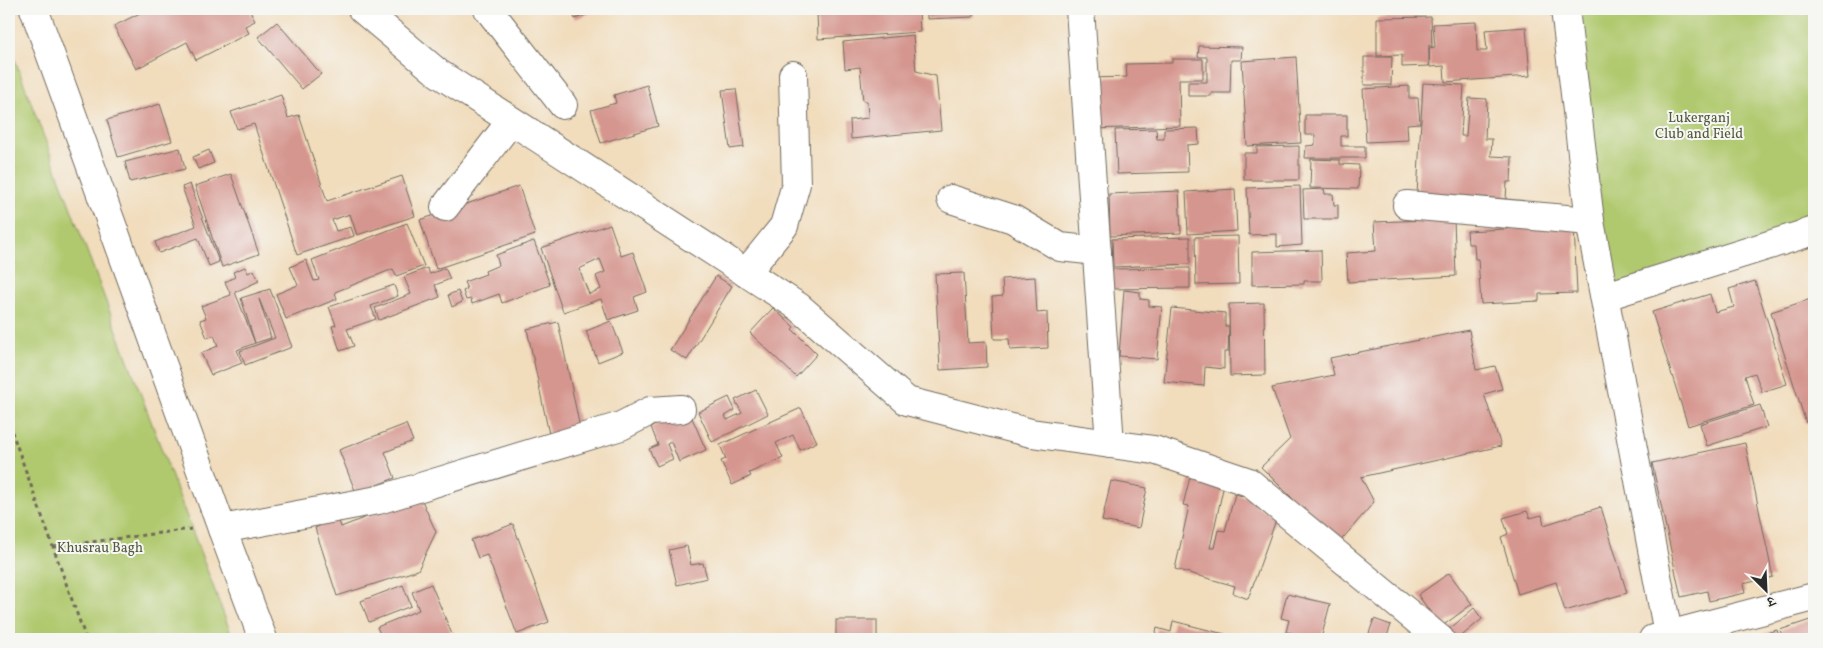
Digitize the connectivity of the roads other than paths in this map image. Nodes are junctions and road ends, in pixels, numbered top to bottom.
1 (34, 9) edge
2 (362, 9) edge
3 (488, 9) edge
4 (1080, 9) edge
5 (1565, 9) edge
6 (793, 75) dead end
7 (563, 105) dead end
8 (512, 121) junction
9 (951, 199) dead end
10 (1407, 205) dead end
11 (445, 207) dead end
12 (1590, 221) junction
13 (1814, 231) edge
14 (1097, 251) junction
15 (746, 273) junction
16 (1606, 296) junction
17 (681, 408) dead end
18 (1110, 444) junction
19 (222, 529) junction
20 (1814, 597) edge
21 (1663, 638) edge
22 (263, 639) edge
23 (1440, 639) edge

1 - 19 street
2 - 8 street
3 - 7 street
4 - 14 street
5 - 12 street
6 - 15 street
8 - 11 street
8 - 15 street
9 - 14 street
10 - 12 street
12 - 16 street
13 - 16 street
14 - 18 street
15 - 18 street
16 - 21 street
17 - 19 street
18 - 23 street
19 - 22 street
20 - 21 street

